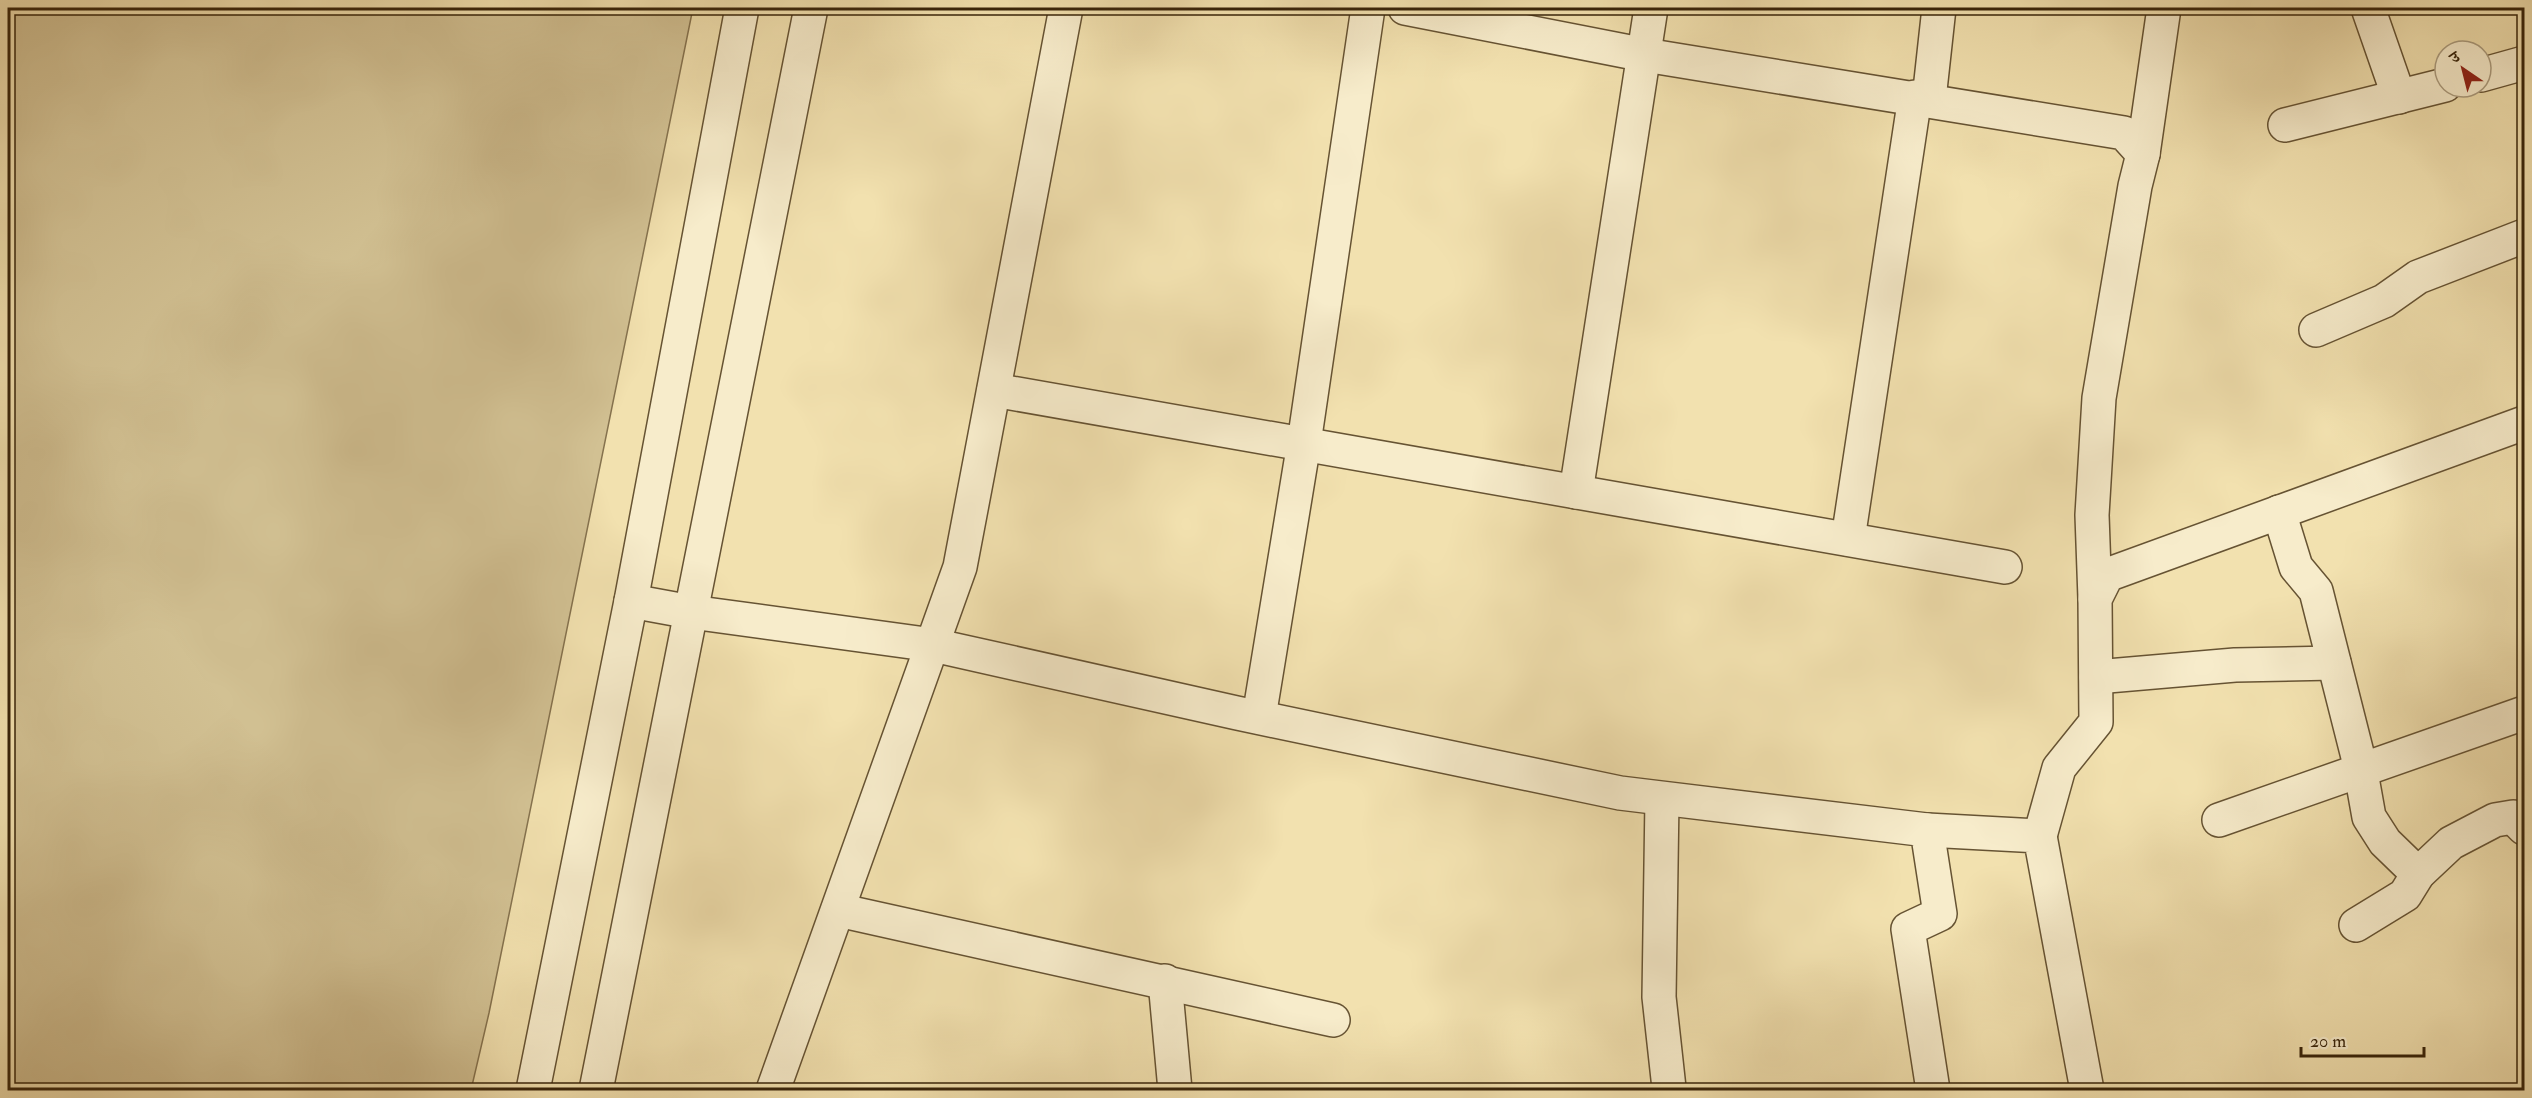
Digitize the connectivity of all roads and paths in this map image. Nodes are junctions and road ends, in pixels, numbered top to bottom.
1 (742, 8) edge
2 (811, 8) edge
3 (1066, 8) edge
4 (1368, 8) edge
5 (1405, 8) edge
6 (1651, 8) edge
7 (1939, 8) edge
8 (2164, 8) edge
9 (2368, 8) edge
10 (1645, 55) junction
11 (2524, 63) edge
12 (2493, 72) edge
13 (2433, 88) edge
14 (2399, 97) junction
15 (1922, 98) junction
16 (2285, 125) dead end
17 (2143, 154) junction
18 (2524, 236) edge
19 (2316, 330) dead end
20 (994, 390) junction
21 (2524, 423) edge
22 (1304, 443) junction
23 (1576, 492) junction
24 (2279, 512) junction
25 (1848, 538) junction
26 (2005, 567) dead end
27 (2096, 599) junction
28 (631, 602) junction
29 (691, 612) junction
30 (933, 645) junction
31 (2334, 663) junction
32 (2096, 677) junction
33 (2524, 713) edge
34 (1259, 717) junction
35 (2361, 770) junction
36 (1662, 799) junction
37 (2220, 820) dead end
38 (2524, 828) edge
39 (1927, 830) junction
40 (2040, 836) junction
41 (2418, 874) junction
42 (838, 910) junction
43 (2356, 925) dead end
44 (1165, 981) junction
45 (1334, 1020) dead end
46 (533, 1090) edge
47 (596, 1090) edge
48 (773, 1090) edge
49 (1175, 1090) edge
50 (1667, 1090) edge
51 (1933, 1090) edge
52 (2087, 1090) edge

1 - 28 street
2 - 29 street
3 - 20 street
4 - 22 street
5 - 10 street
6 - 10 street
7 - 15 street
8 - 17 street
9 - 14 street
10 - 15 street
10 - 23 street
11 - 12 street
13 - 14 street
14 - 16 street
15 - 17 street
15 - 25 street
17 - 27 street
18 - 19 street
20 - 22 street
20 - 30 street
21 - 24 street
22 - 23 street
22 - 34 street
23 - 25 street
24 - 27 street
24 - 31 street
25 - 26 street
27 - 32 street
28 - 29 street
28 - 46 street
29 - 30 street
29 - 47 street
30 - 34 street
30 - 42 street
31 - 32 street
31 - 35 street
32 - 40 street
33 - 35 street
34 - 36 street
35 - 37 street
35 - 41 street
36 - 39 street
36 - 50 street
38 - 41 street
39 - 40 street
39 - 51 street
40 - 52 street
41 - 43 street
42 - 44 street
42 - 48 street
44 - 45 street
44 - 49 street

